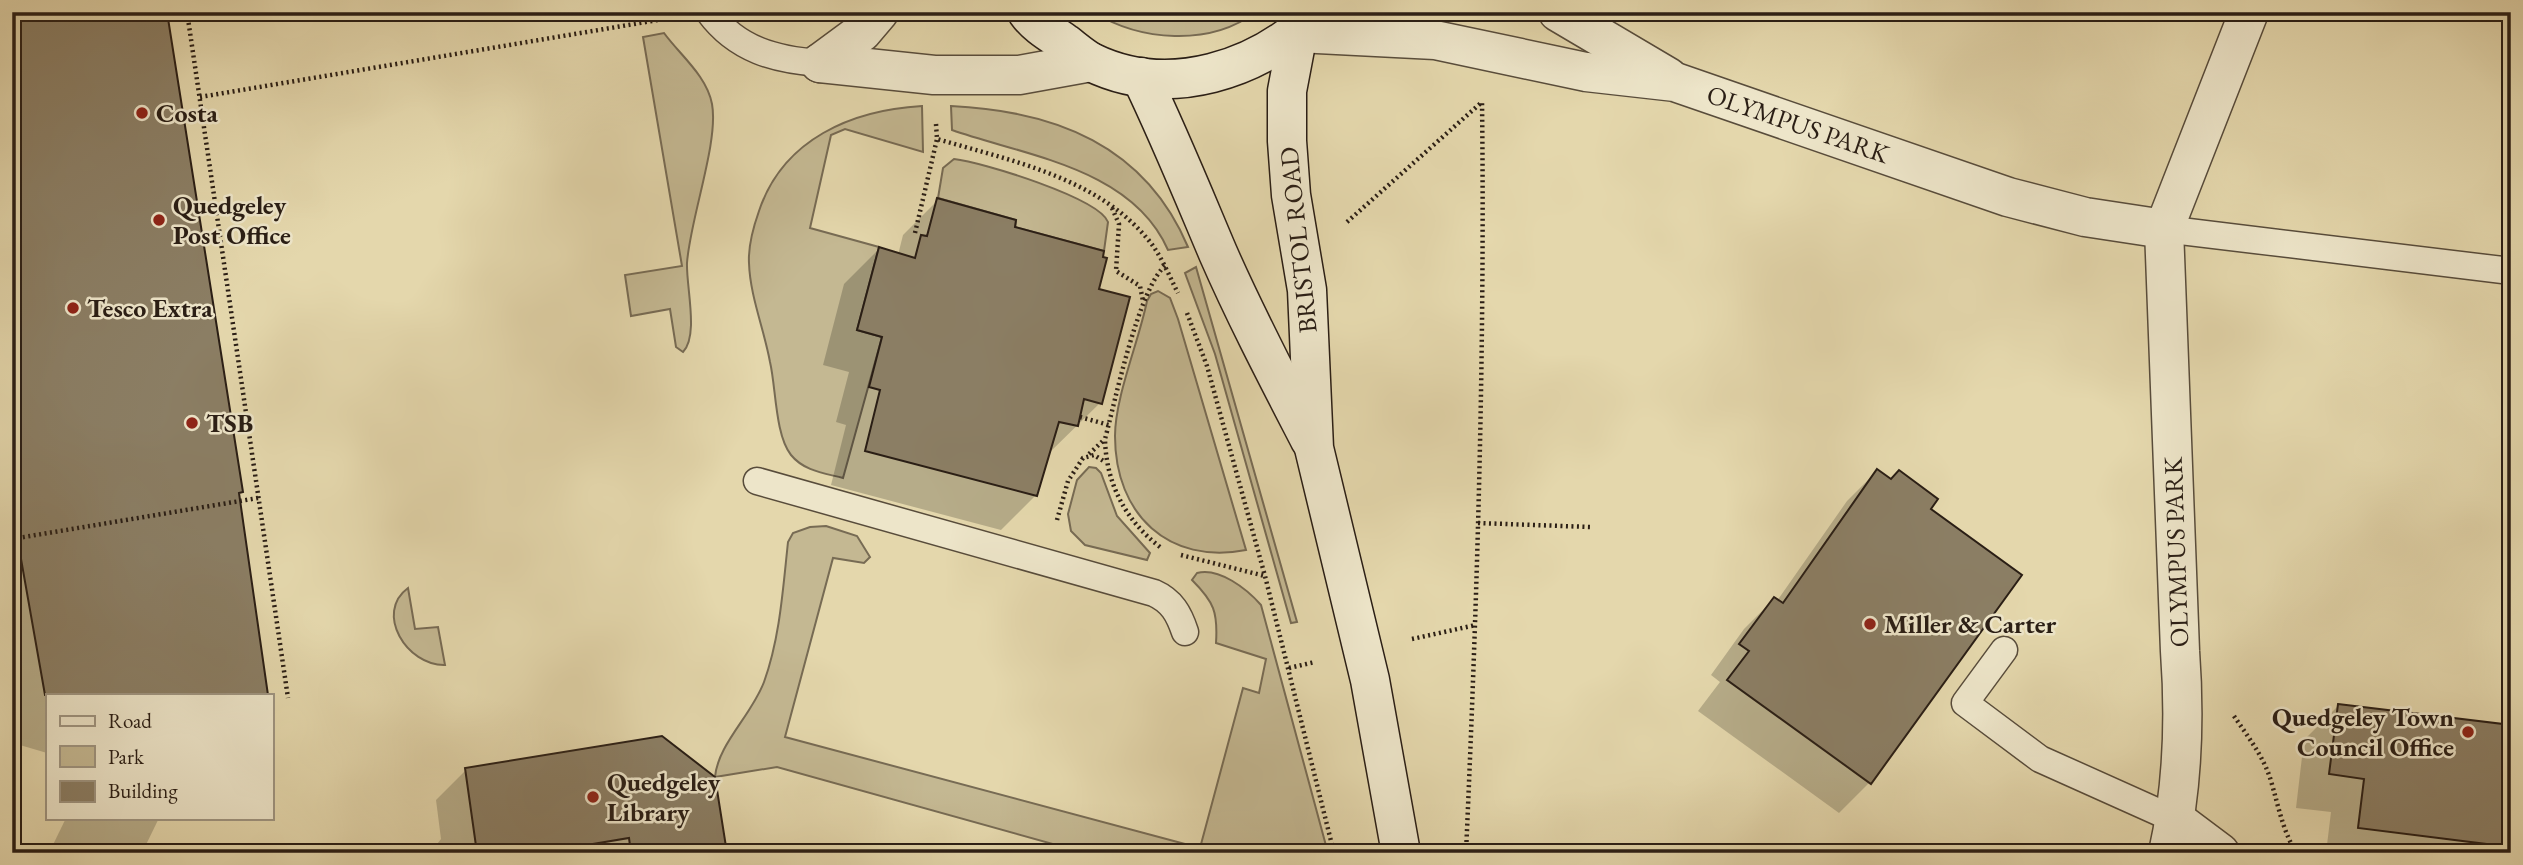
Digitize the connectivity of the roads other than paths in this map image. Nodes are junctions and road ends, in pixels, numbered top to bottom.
1 (709, 12) edge
2 (879, 12) edge
3 (1027, 12) edge
4 (1558, 12) edge
5 (2249, 12) edge
6 (1308, 22) edge
7 (1090, 62) junction
8 (820, 63) junction
9 (1141, 77) junction
10 (1675, 82) junction
11 (2164, 229) junction
12 (2511, 271) edge
13 (1314, 448) junction
14 (757, 481) dead end
15 (1185, 632) dead end
16 (2004, 650) dead end
17 (2172, 836) edge
18 (1401, 853) edge
19 (2220, 853) edge

1 - 8 lane
2 - 8 street
3 - 7 street
4 - 10 street, OLYMPUS PARK
5 - 11 street, OLYMPUS PARK
6 - 9 street
6 - 10 street, OLYMPUS PARK
6 - 13 street, BRISTOL ROAD
7 - 8 street
7 - 9 street
9 - 13 street, BRISTOL ROAD
10 - 11 street, OLYMPUS PARK
11 - 12 lane
11 - 17 street, OLYMPUS PARK
13 - 18 street, BRISTOL ROAD
14 - 15 lane
16 - 17 lane
17 - 19 street

